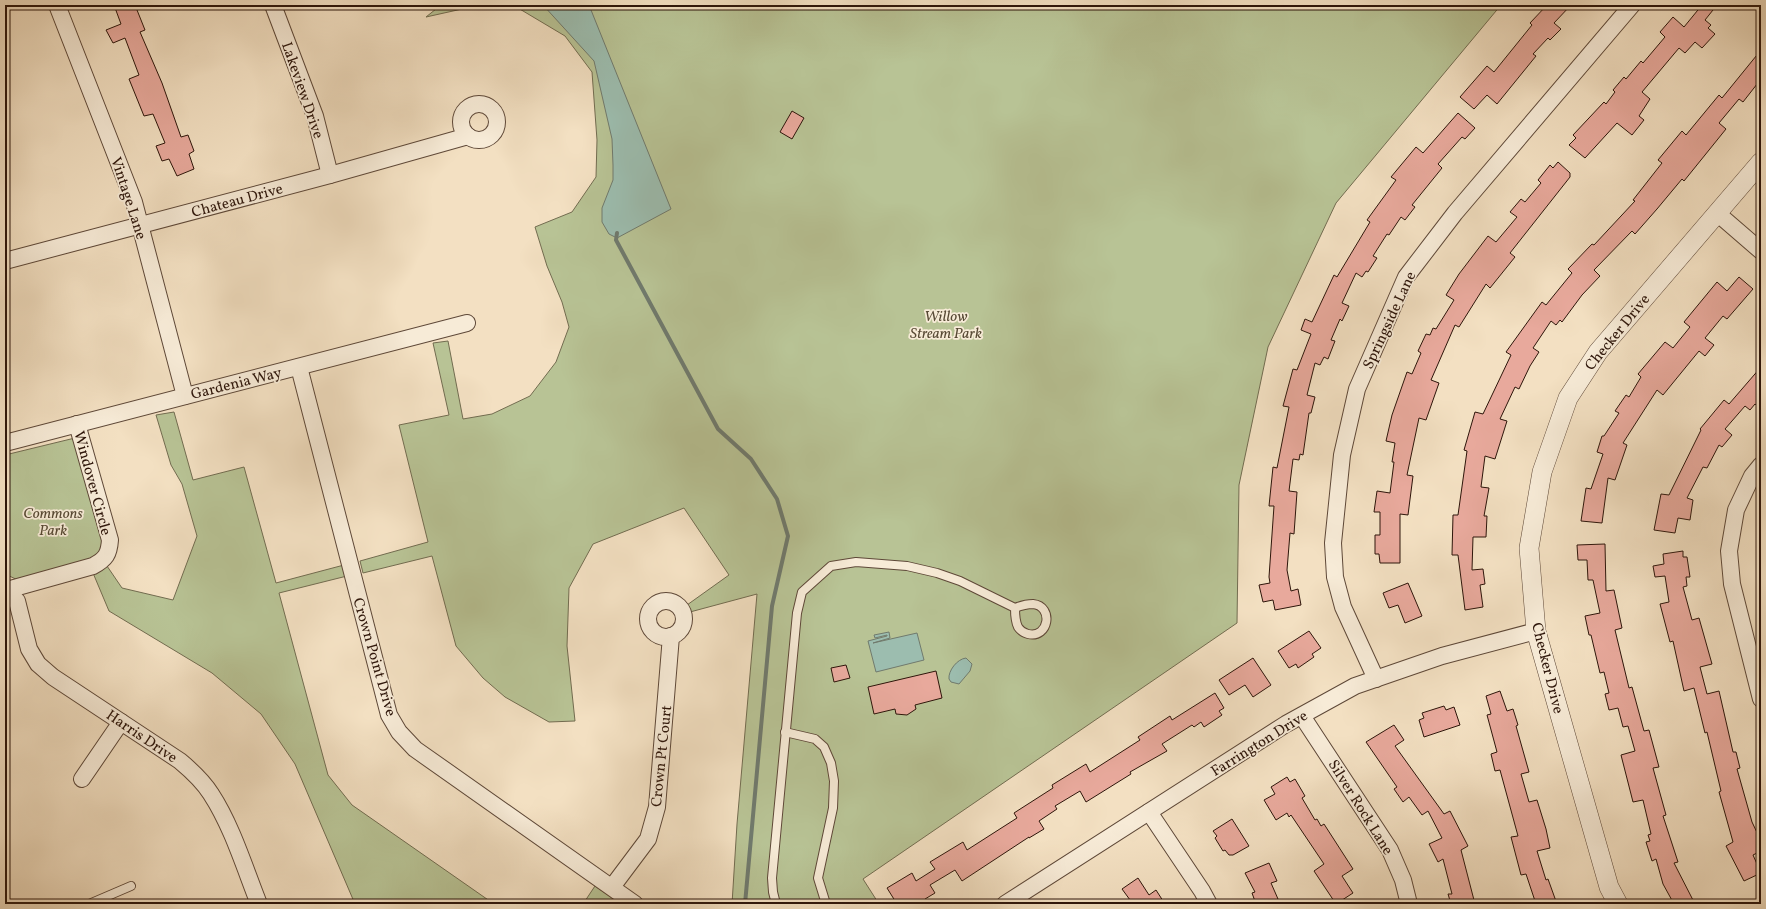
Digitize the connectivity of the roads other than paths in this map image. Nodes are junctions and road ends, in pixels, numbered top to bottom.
1 (57, 5) edge
2 (273, 5) edge
3 (1632, 5) edge
4 (468, 136) dead end
5 (1761, 162) edge
6 (330, 175) junction
7 (1717, 213) junction
8 (140, 226) junction
9 (1761, 251) edge
10 (5, 261) edge
11 (467, 323) dead end
12 (299, 367) junction
13 (185, 396) junction
14 (77, 424) junction
15 (5, 443) edge
16 (1761, 465) edge
17 (6, 589) edge
18 (1015, 608) junction
19 (1536, 631) junction
20 (671, 636) dead end
21 (1376, 679) junction
22 (1760, 692) edge
23 (1302, 716) junction
24 (121, 722) junction
25 (785, 732) junction
26 (82, 779) dead end
27 (1149, 812) junction
28 (132, 886) dead end
29 (612, 887) junction
30 (89, 904) edge
31 (259, 904) edge
32 (635, 904) edge
33 (776, 904) edge
34 (826, 904) edge
35 (1005, 904) edge
36 (1209, 904) edge
37 (1409, 904) edge
38 (1618, 904) edge

1 - 8 street, Vintage Lane
2 - 6 street, Lakeview Drive
3 - 21 street, Springside Lane
4 - 6 street, Chateau Drive
5 - 7 street, Checker Drive
6 - 8 street, Chateau Drive
7 - 9 street
7 - 19 street, Checker Drive
8 - 10 street, Chateau Drive
8 - 13 street, Vintage Lane
11 - 12 street, Gardenia Way
12 - 13 street, Gardenia Way
12 - 29 street, Crown Point Drive
13 - 14 street, Gardenia Way
14 - 15 street, Gardenia Way
14 - 17 street, Windover Circle
16 - 22 street
17 - 24 street, Harris Drive
18 - 18 lane
18 - 25 lane
19 - 21 street, Farrington Drive
19 - 38 street, Checker Drive
20 - 29 street, Crown Pt Court
21 - 23 street, Farrington Drive
23 - 27 street, Farrington Drive
23 - 37 street, Silver Rock Lane
24 - 26 street
24 - 31 street, Harris Drive
25 - 33 lane
25 - 34 lane
27 - 35 street, Farrington Drive
27 - 36 street
28 - 30 lane
29 - 32 street, Crown Point Drive

